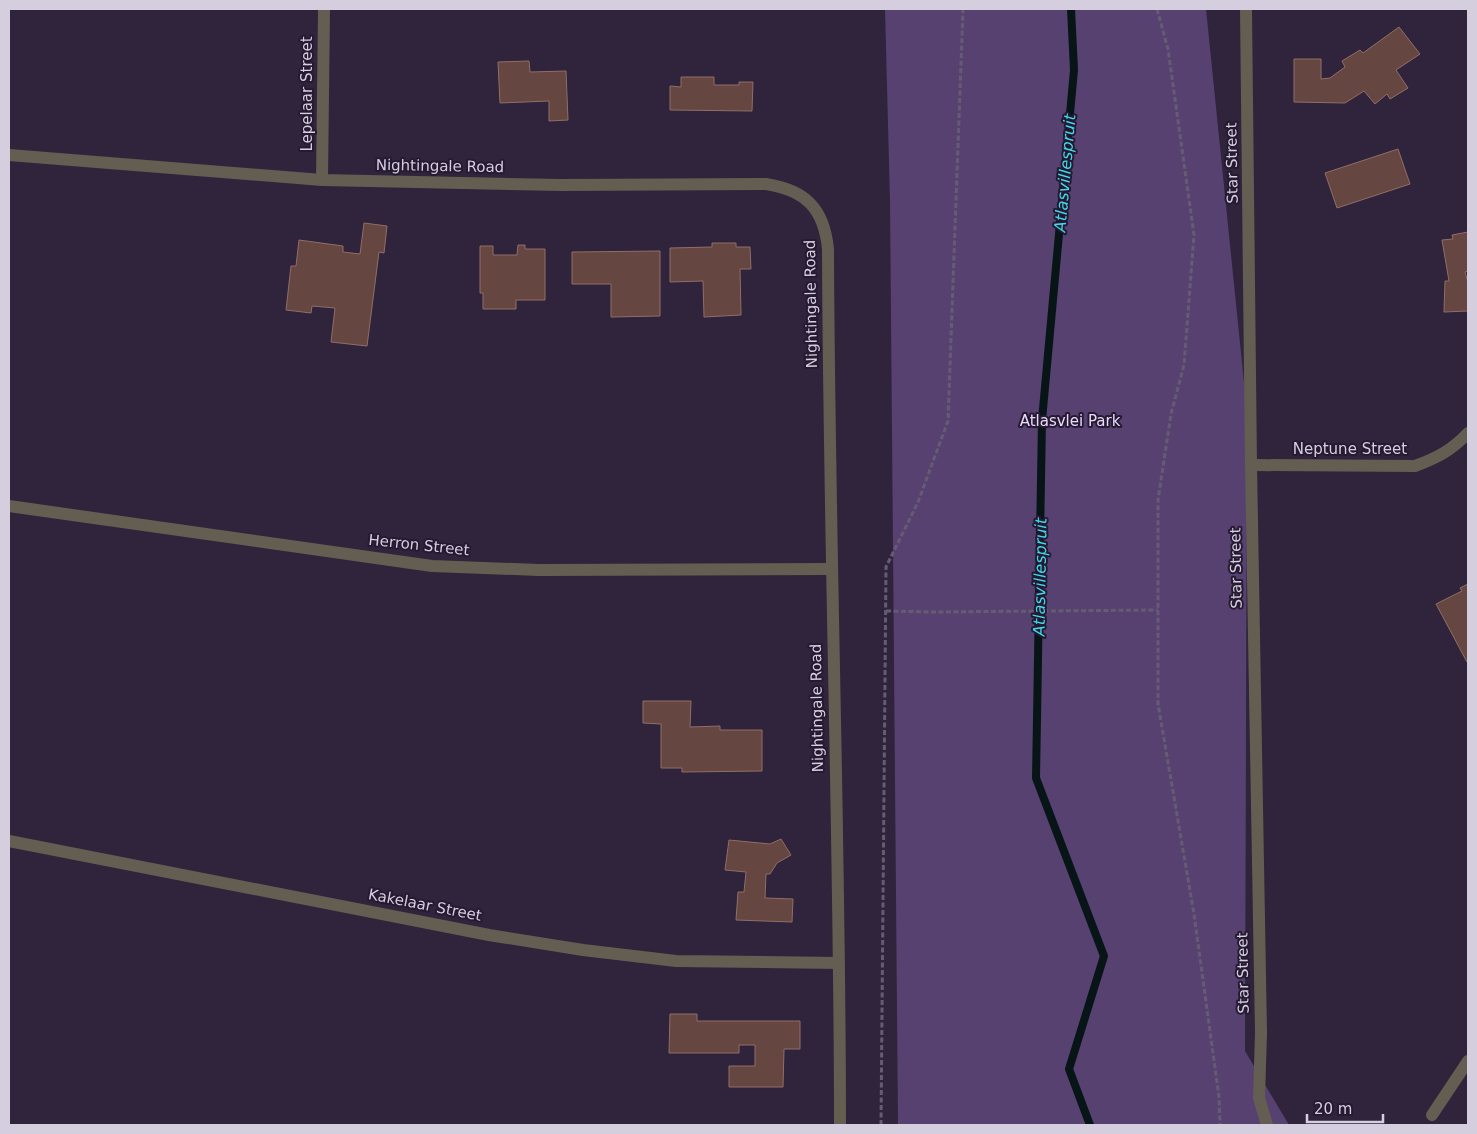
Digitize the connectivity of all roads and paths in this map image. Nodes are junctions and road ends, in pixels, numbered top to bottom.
1 (324, 9) edge
2 (963, 9) edge
3 (1157, 9) edge
4 (1246, 9) edge
5 (9, 155) edge
6 (322, 180) junction
7 (1468, 433) edge
8 (1250, 465) junction
9 (9, 506) edge
10 (830, 569) junction
11 (886, 610) junction
12 (1158, 610) junction
13 (9, 841) edge
14 (839, 963) junction
15 (1468, 1061) edge
16 (1432, 1115) dead end
17 (840, 1125) edge
18 (881, 1125) edge
19 (1220, 1125) edge
20 (1267, 1125) edge

1 - 6 street, Lepelaar Street
2 - 11 path
3 - 12 path
4 - 8 street, Star Street
5 - 6 street, Nightingale Road
6 - 10 street, Nightingale Road
7 - 8 street, Neptune Street
8 - 20 street, Star Street
9 - 10 street, Herron Street
10 - 14 street, Nightingale Road
11 - 12 path
11 - 18 path
12 - 19 path
13 - 14 street, Kakelaar Street
14 - 17 street, Nightingale Road
15 - 16 street

